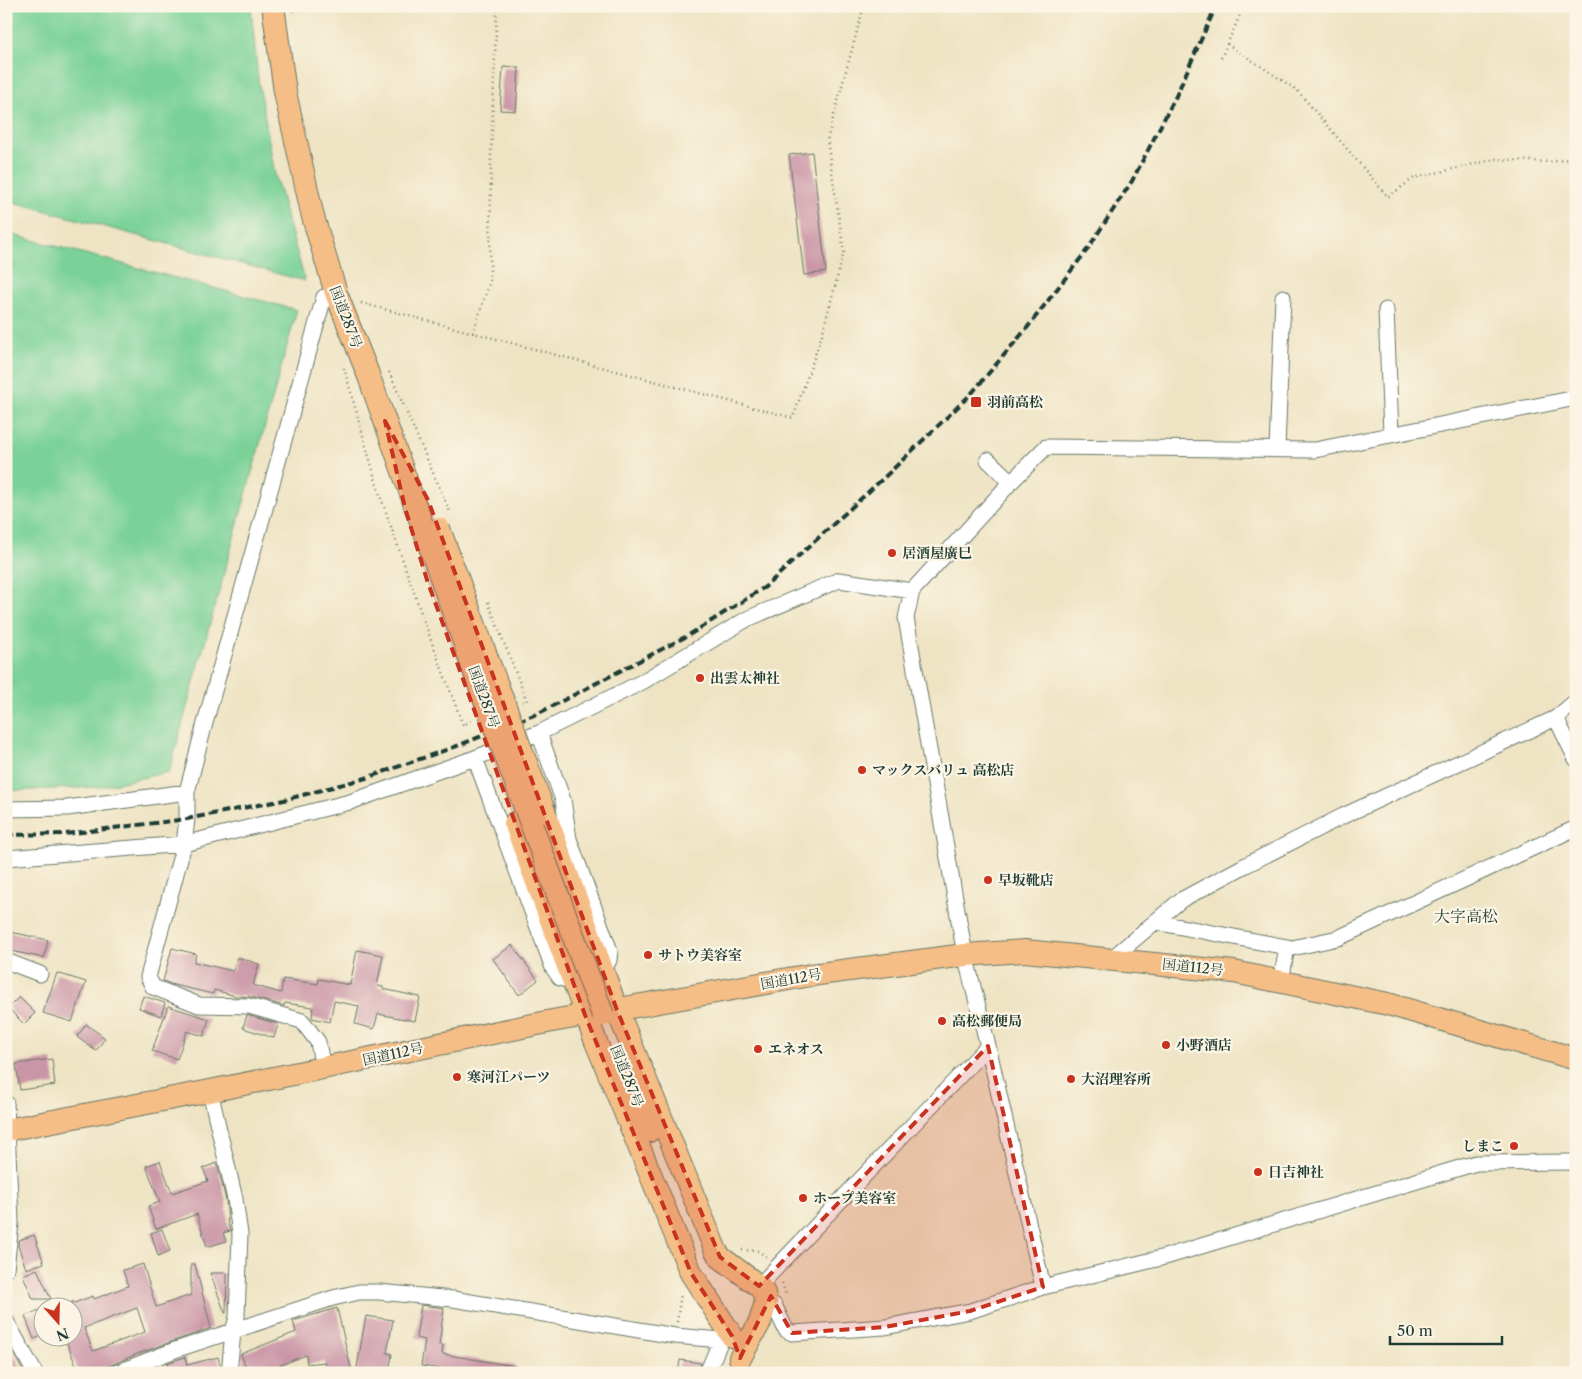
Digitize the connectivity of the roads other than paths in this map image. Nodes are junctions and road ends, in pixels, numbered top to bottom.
1 (273, 6) edge
2 (336, 293) junction
3 (1282, 297) dead end
4 (1386, 310) dead end
5 (1576, 398) edge
6 (1391, 434) junction
7 (1277, 449) junction
8 (988, 460) dead end
9 (1011, 482) junction
10 (416, 504) junction
11 (912, 591) junction
12 (1576, 701) edge
13 (1556, 718) junction
14 (539, 733) junction
15 (475, 758) junction
16 (1576, 759) edge
17 (187, 792) junction
18 (6, 810) edge
19 (1576, 828) edge
20 (184, 844) junction
21 (6, 858) edge
22 (1155, 922) junction
23 (1287, 947) junction
24 (965, 955) junction
25 (1111, 959) junction
26 (6, 961) edge
27 (604, 971) junction
28 (40, 974) dead end
29 (574, 982) junction
30 (1281, 982) junction
31 (617, 1010) junction
32 (585, 1015) junction
33 (988, 1046) junction
34 (1576, 1059) edge
35 (323, 1069) junction
36 (210, 1091) junction
37 (6, 1103) edge
38 (7, 1130) edge
39 (1576, 1162) edge
40 (6, 1269) edge
41 (1043, 1287) junction
42 (763, 1294) junction
43 (6, 1321) edge
44 (233, 1332) junction
45 (726, 1338) junction
46 (744, 1365) edge
47 (35, 1373) edge
48 (116, 1373) edge
49 (229, 1373) edge
50 (707, 1373) edge

1 - 2 highway, 国道287号
2 - 10 highway, 国道287号
2 - 17 street
3 - 7 street
4 - 6 street
5 - 6 street
6 - 7 street
7 - 9 street
8 - 9 street
9 - 11 street
10 - 27 highway, bridge
10 - 29 highway
10 - 45 highway, 国道287号, bridge
11 - 14 street
11 - 24 street
12 - 13 street
13 - 16 street
13 - 22 street
14 - 15 street
14 - 27 street
15 - 20 street
15 - 29 street
17 - 18 street
17 - 20 street
19 - 23 street
20 - 21 street
20 - 35 street
22 - 23 street
22 - 25 street
23 - 30 street
24 - 25 highway, 国道112号
24 - 31 highway, 国道112号
24 - 33 street
25 - 30 highway, 国道112号
26 - 28 street
27 - 31 highway
29 - 32 highway
30 - 34 highway, 国道112号
31 - 32 highway, 国道112号
31 - 42 highway
32 - 35 highway, 国道112号
32 - 45 highway
33 - 41 street
33 - 42 street
35 - 36 highway, 国道112号
36 - 38 highway, 国道112号
36 - 44 street
37 - 38 street
38 - 40 street
39 - 41 street
41 - 42 street
42 - 46 highway
43 - 47 street
44 - 45 street
44 - 48 street
44 - 49 street
45 - 46 highway, 国道287号
45 - 50 street

